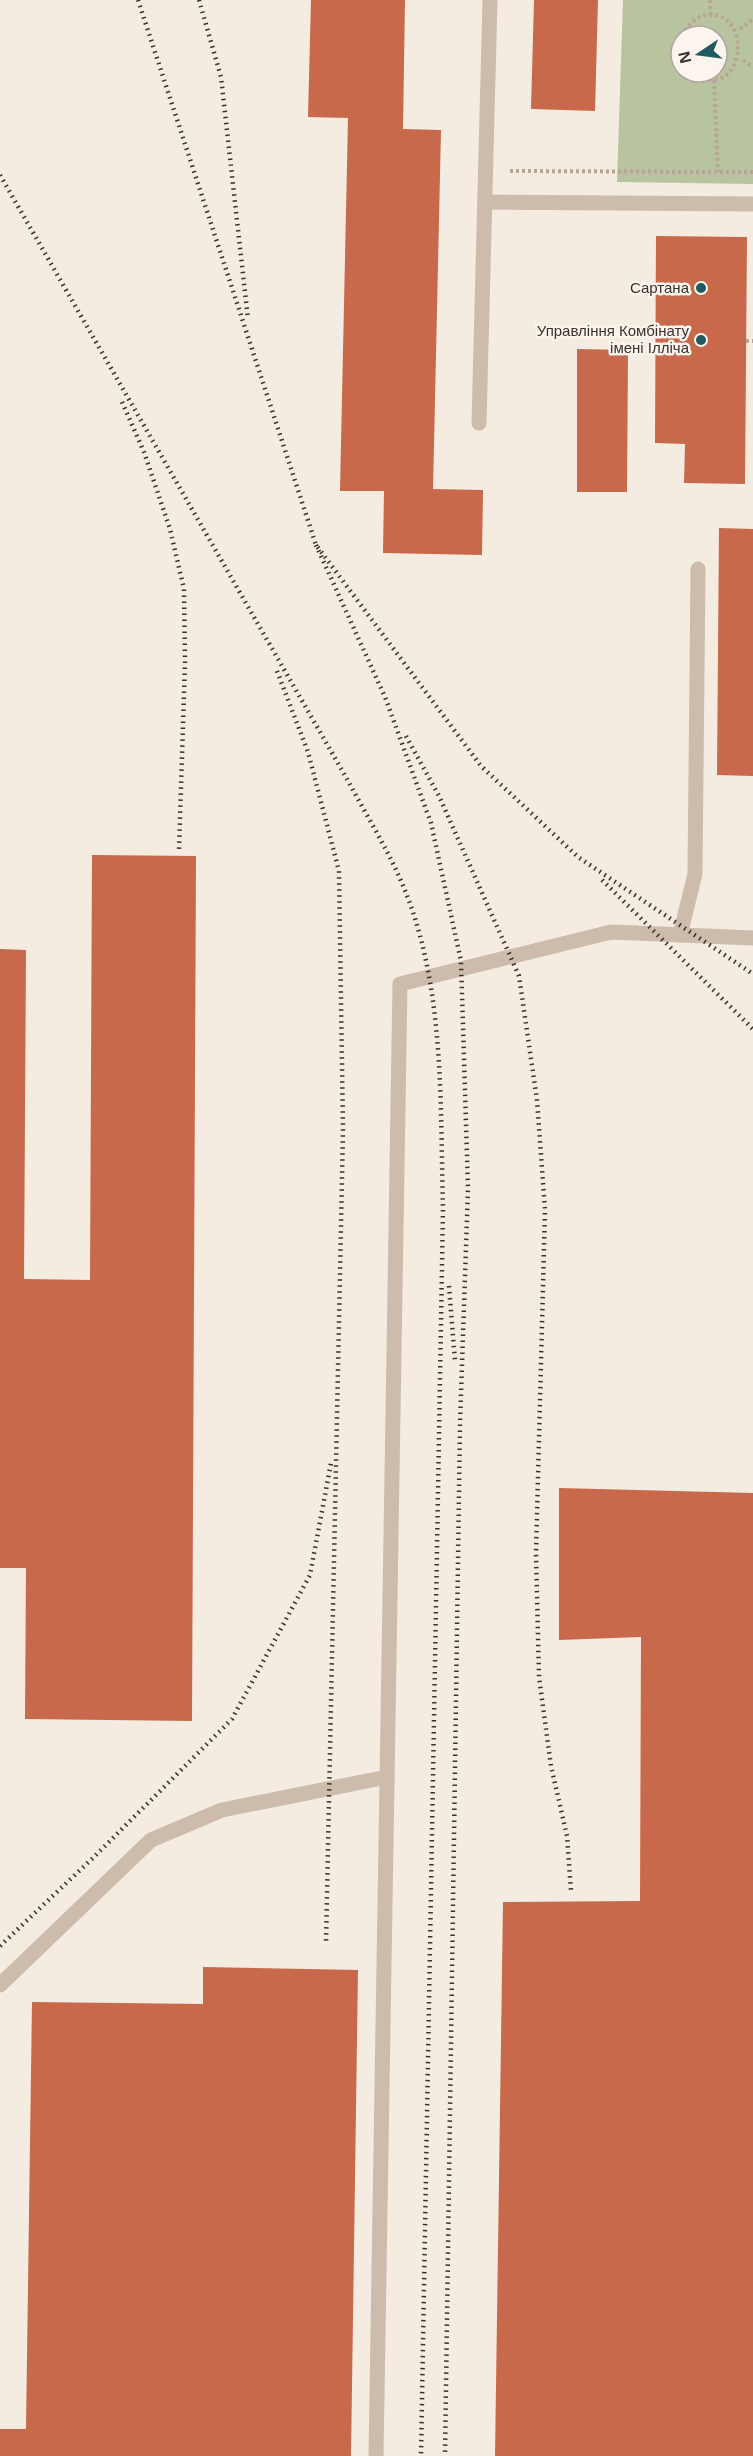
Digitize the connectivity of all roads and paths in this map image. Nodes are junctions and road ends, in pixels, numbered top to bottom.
1 (489, 0) edge
2 (711, 0) edge
3 (711, 15) junction
4 (753, 19) edge
5 (690, 24) edge
6 (740, 29) junction
7 (745, 39) dead end
8 (746, 50) dead end
9 (743, 60) junction
10 (753, 67) edge
11 (729, 76) edge
12 (714, 84) edge
13 (485, 171) junction
14 (718, 172) junction
15 (753, 172) edge
16 (484, 202) junction
17 (753, 204) edge
18 (746, 341) dead end
19 (753, 341) edge
20 (479, 423) dead end
21 (698, 569) dead end
22 (680, 935) junction
23 (753, 938) edge
24 (387, 1777) junction
25 (0, 1985) edge
26 (376, 2456) edge

1 - 13 lane
2 - 3 path
3 - 5 path
3 - 6 path
4 - 6 path
6 - 7 path
8 - 9 path
9 - 10 path
9 - 11 path
12 - 14 path
13 - 14 path
13 - 16 lane
14 - 15 path
16 - 17 lane
16 - 20 lane
18 - 19 path
21 - 22 lane
22 - 23 lane
22 - 24 lane
24 - 25 lane
24 - 26 lane

